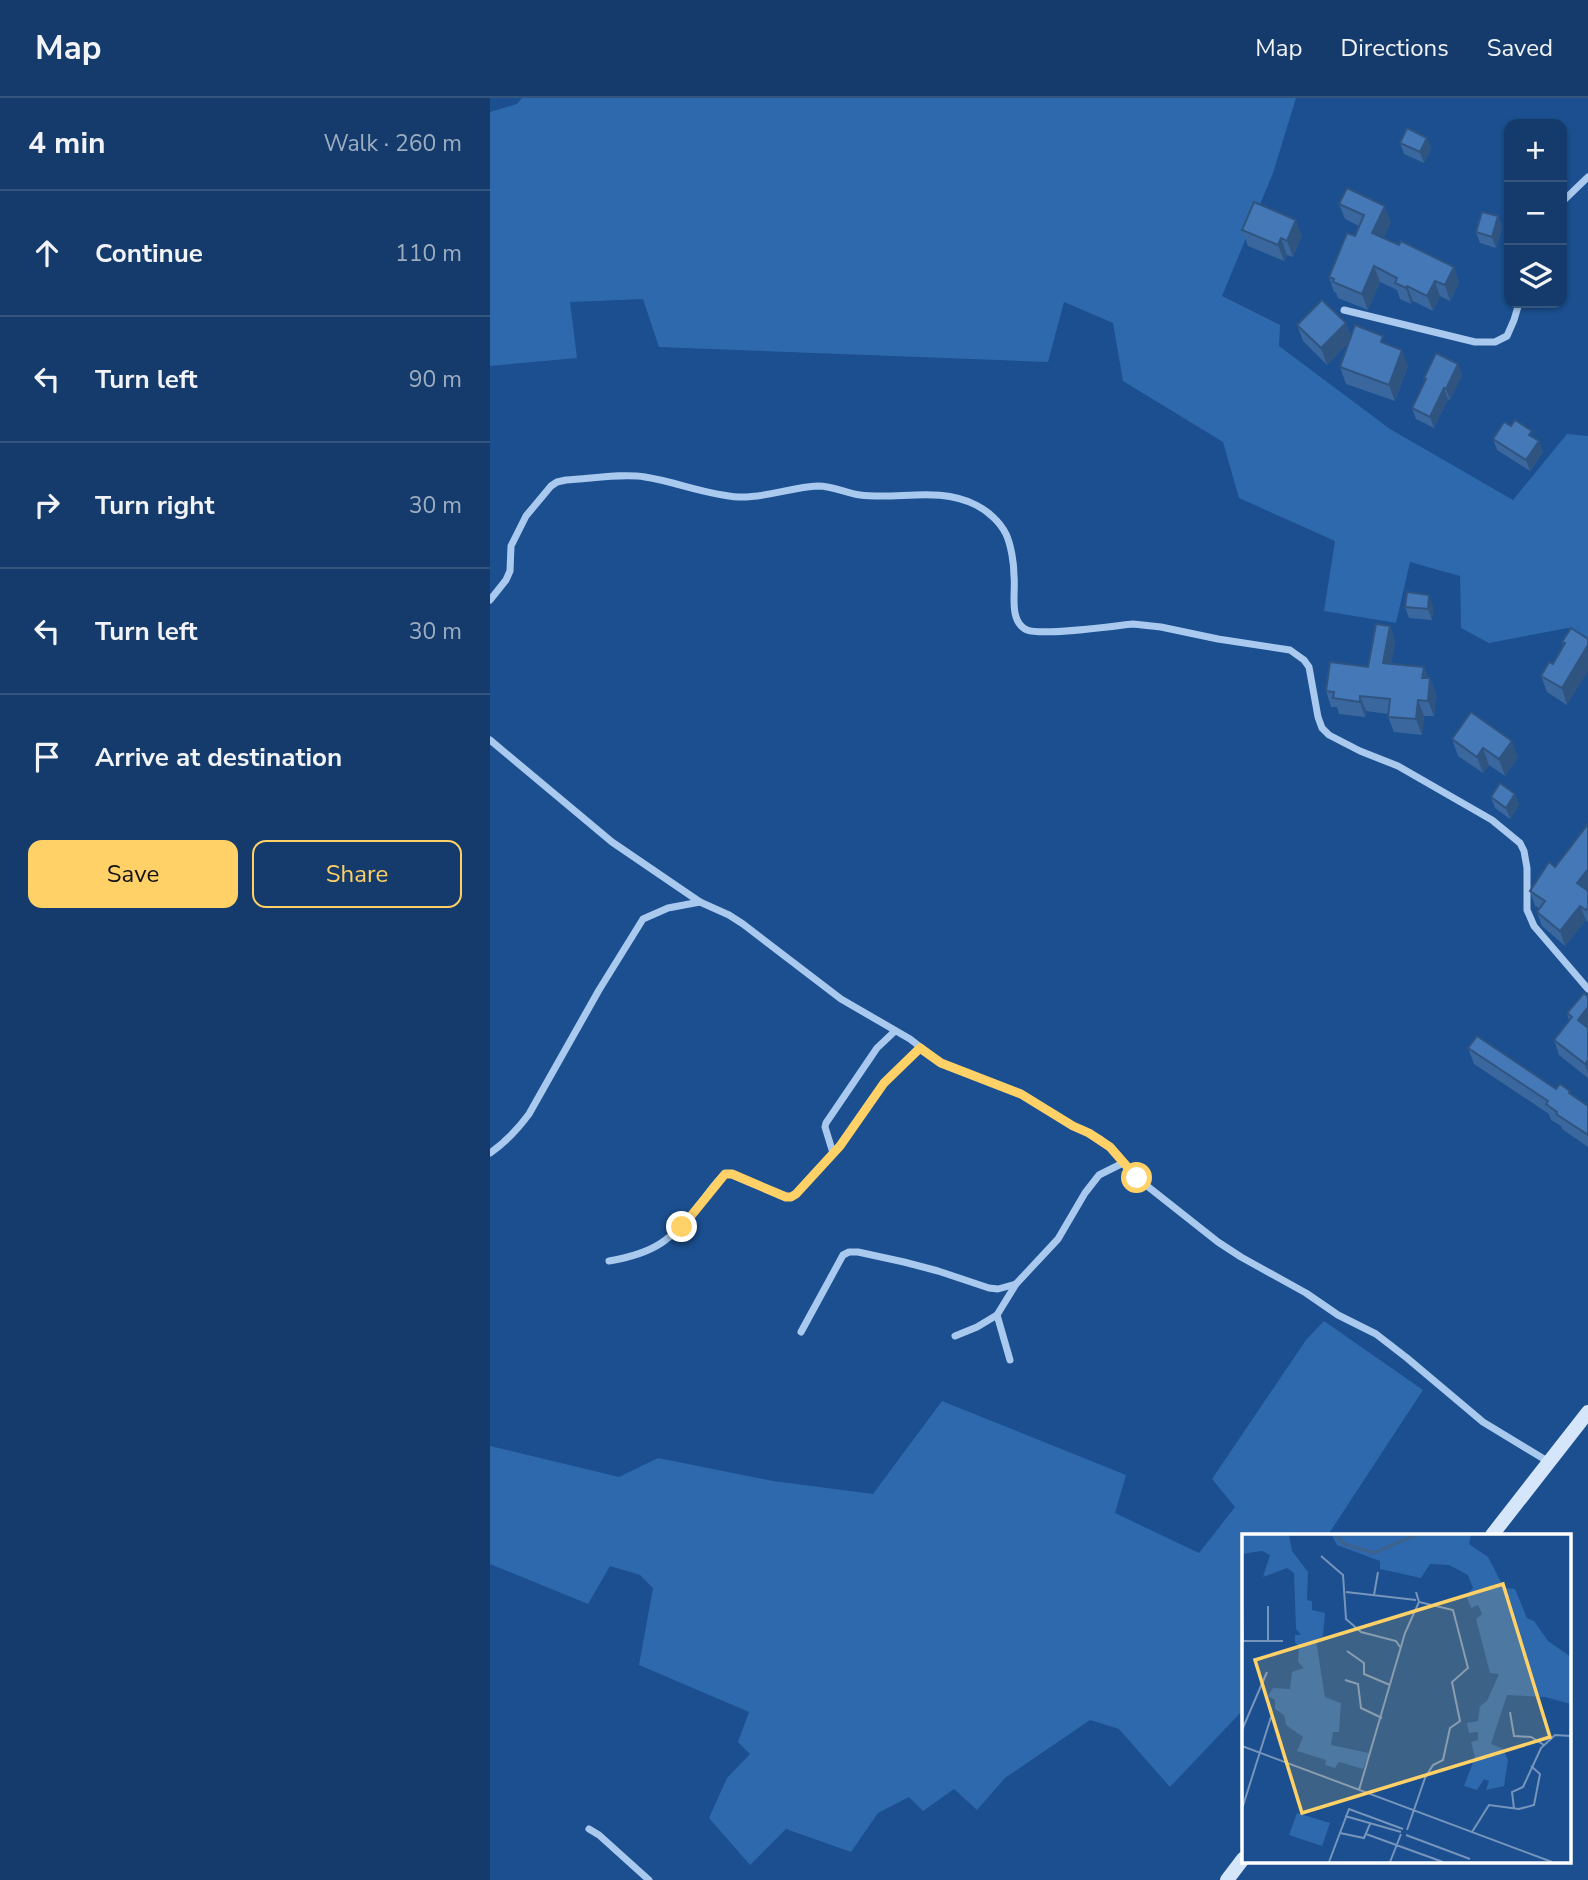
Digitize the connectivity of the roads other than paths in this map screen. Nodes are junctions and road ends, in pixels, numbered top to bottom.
1 (1588, 177) edge
2 (1567, 197) edge
3 (1518, 308) edge
4 (1344, 310) dead end
5 (490, 600) edge
6 (490, 740) edge
7 (700, 902) junction
8 (1588, 989) edge
9 (895, 1031) junction
10 (920, 1048) junction
11 (490, 1153) edge
12 (833, 1153) junction
13 (1123, 1163) junction
14 (609, 1261) dead end
15 (1016, 1284) junction
16 (997, 1315) junction
17 (801, 1332) dead end
18 (954, 1336) dead end
19 (1010, 1360) dead end
20 (1588, 1412) edge
21 (1549, 1462) junction
22 (1493, 1534) edge
23 (589, 1829) dead end
24 (1242, 1860) edge
25 (649, 1880) edge
26 (1227, 1880) edge

1 - 2 street
3 - 4 street
5 - 8 street
6 - 7 street
7 - 9 street
7 - 11 street
9 - 10 street
9 - 12 street
10 - 12 street
10 - 13 street
12 - 14 street
13 - 15 street
13 - 21 street
15 - 16 street
15 - 17 street
16 - 18 street
16 - 19 street
20 - 21 street
21 - 22 street
23 - 25 street
24 - 26 street

